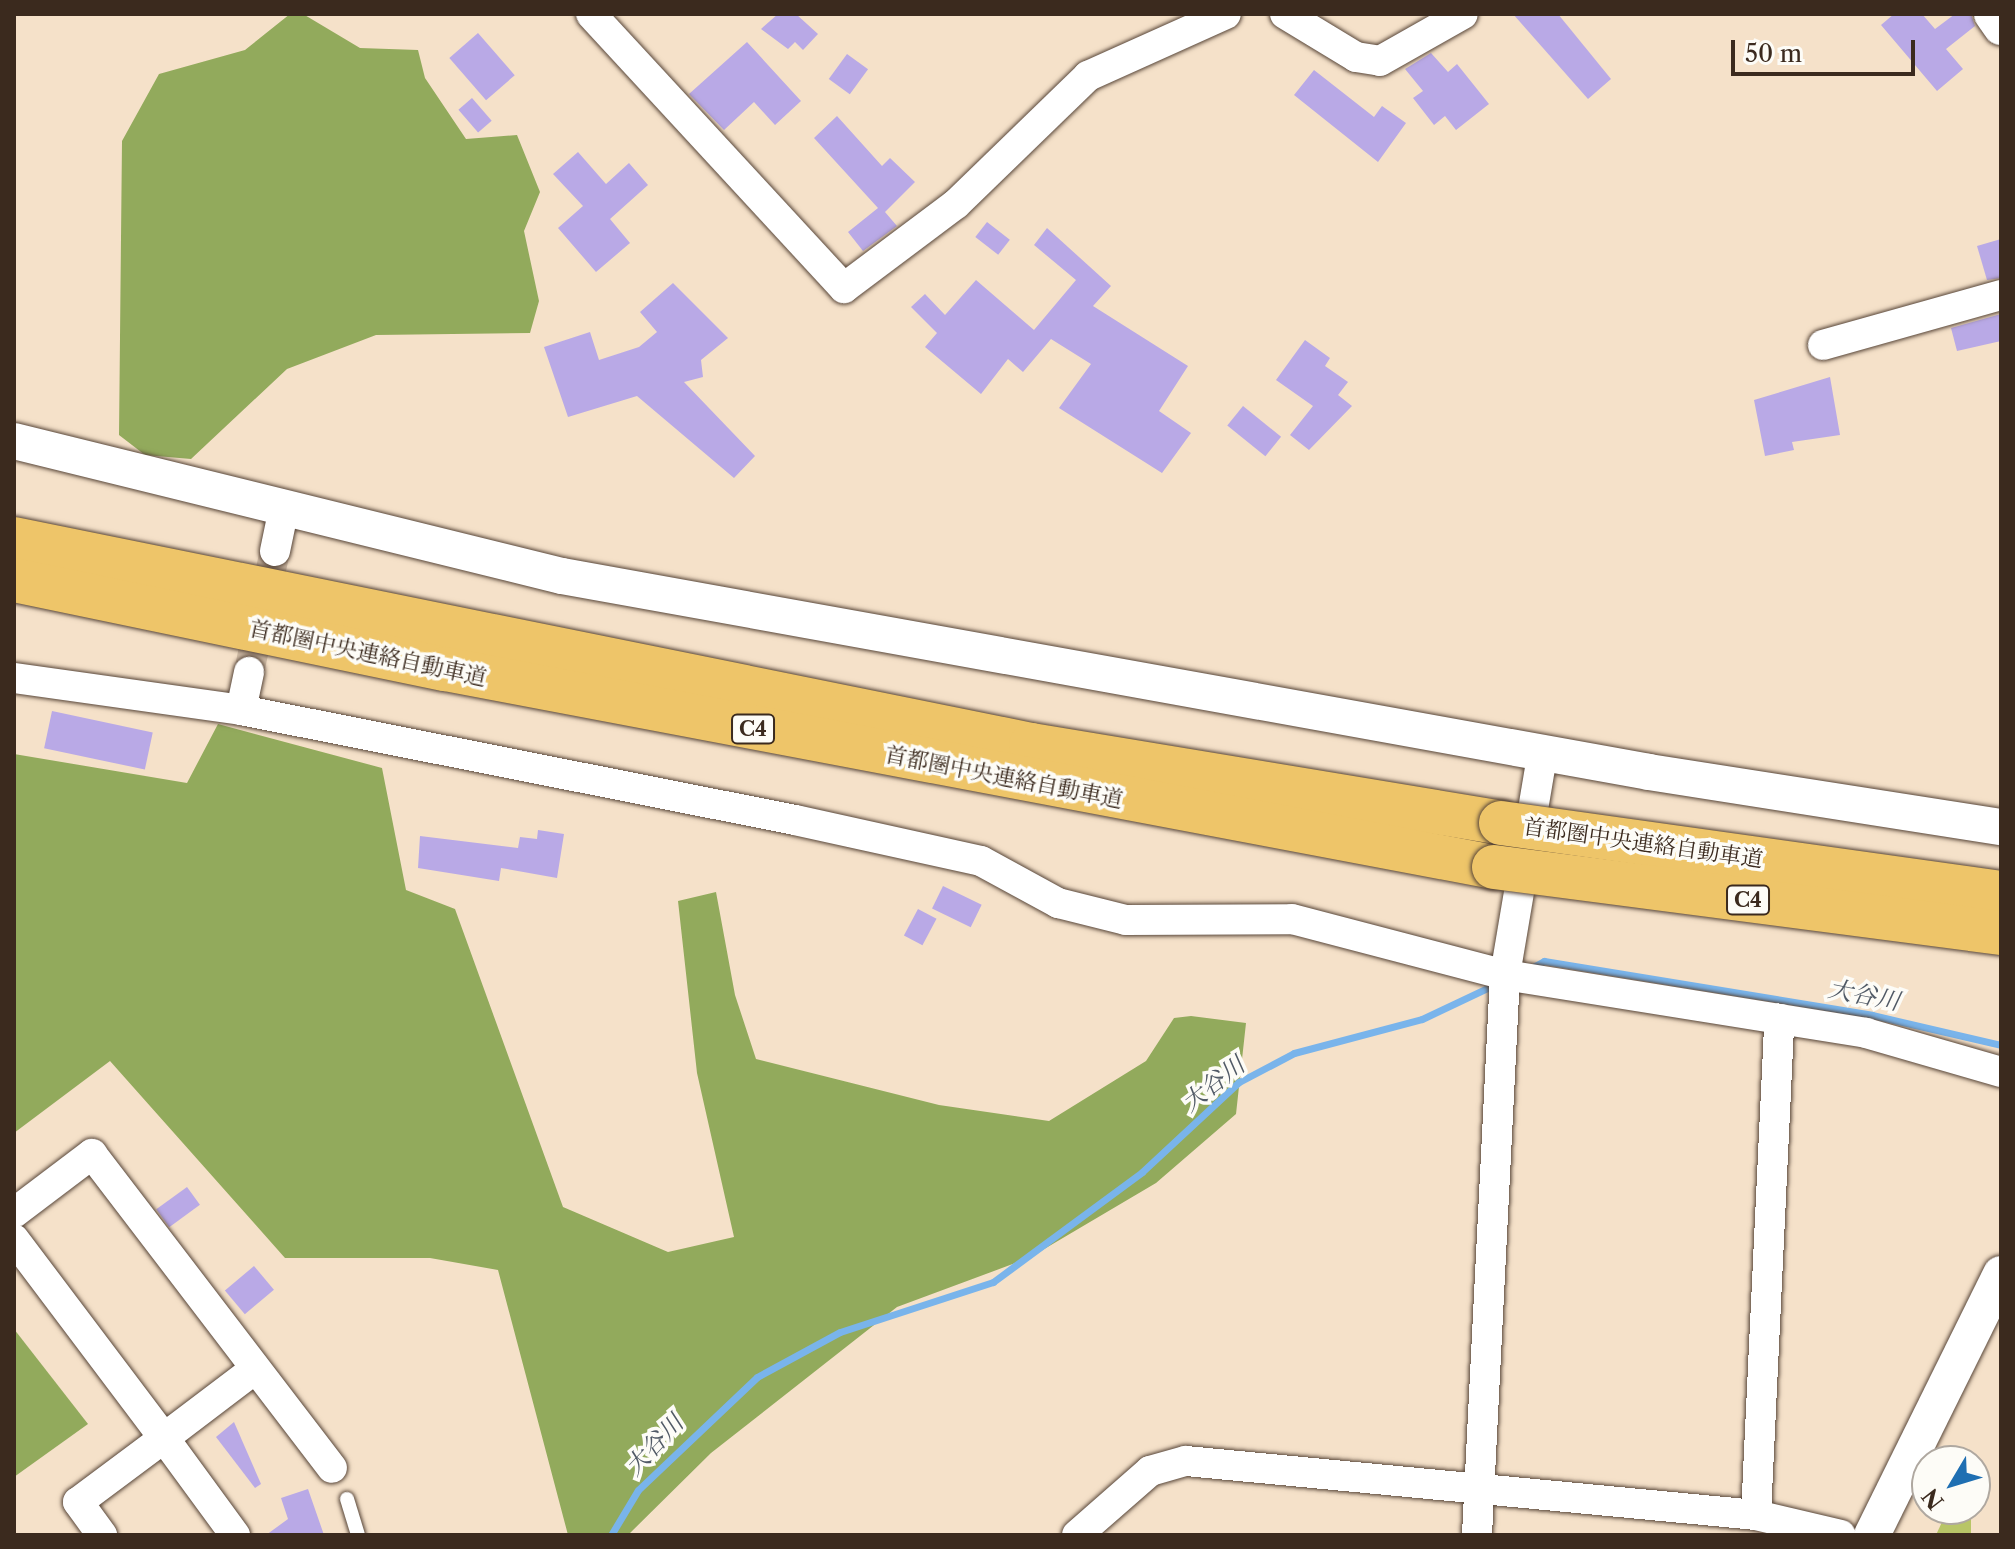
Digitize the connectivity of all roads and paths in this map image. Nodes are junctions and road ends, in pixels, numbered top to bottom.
1 (591, 14) edge
2 (1226, 14) edge
3 (1285, 14) edge
4 (1463, 14) edge
5 (1992, 14) edge
6 (2001, 27) edge
7 (2001, 295) edge
8 (1823, 345) dead end
9 (14, 441) edge
10 (284, 508) junction
11 (14, 519) edge
12 (14, 539) edge
13 (275, 551) tunnel mouth
14 (14, 580) edge
15 (14, 609) edge
16 (450, 651) junction
17 (249, 672) tunnel mouth
18 (14, 678) edge
19 (241, 710) junction
20 (1543, 751) junction
21 (2001, 827) edge
22 (2001, 893) edge
23 (2001, 933) edge
24 (1505, 975) junction
25 (1779, 1019) junction
26 (2001, 1072) edge
27 (14, 1213) edge
28 (14, 1239) edge
29 (2001, 1274) edge
30 (255, 1369) junction
31 (164, 1438) junction
32 (332, 1468) dead end
33 (1475, 1492) junction
34 (347, 1499) dead end
35 (1756, 1515) junction
36 (102, 1535) edge
37 (235, 1535) edge
38 (358, 1535) edge
39 (1077, 1535) edge
40 (1477, 1535) edge
41 (1841, 1535) edge
42 (1872, 1535) edge

1 - 2 street
3 - 4 street
5 - 6 street
7 - 8 street
9 - 10 street
10 - 13 street
10 - 20 street
11 - 16 highway
12 - 16 highway, 首都圏中央連絡自動車道 / C4
14 - 16 highway, 首都圏中央連絡自動車道 / C4
15 - 16 highway
16 - 22 highway, 首都圏中央連絡自動車道 / C4, bridge
16 - 23 highway, 首都圏中央連絡自動車道 / C4, bridge
17 - 19 street
18 - 19 street
19 - 24 street
20 - 21 street
20 - 24 street
24 - 25 street
24 - 33 street
25 - 26 street
25 - 35 street
27 - 30 street
28 - 31 street
29 - 42 street
30 - 31 street
30 - 32 street
31 - 36 street
31 - 37 street
33 - 35 street
33 - 39 street
33 - 40 street
34 - 38 lane
35 - 41 street

